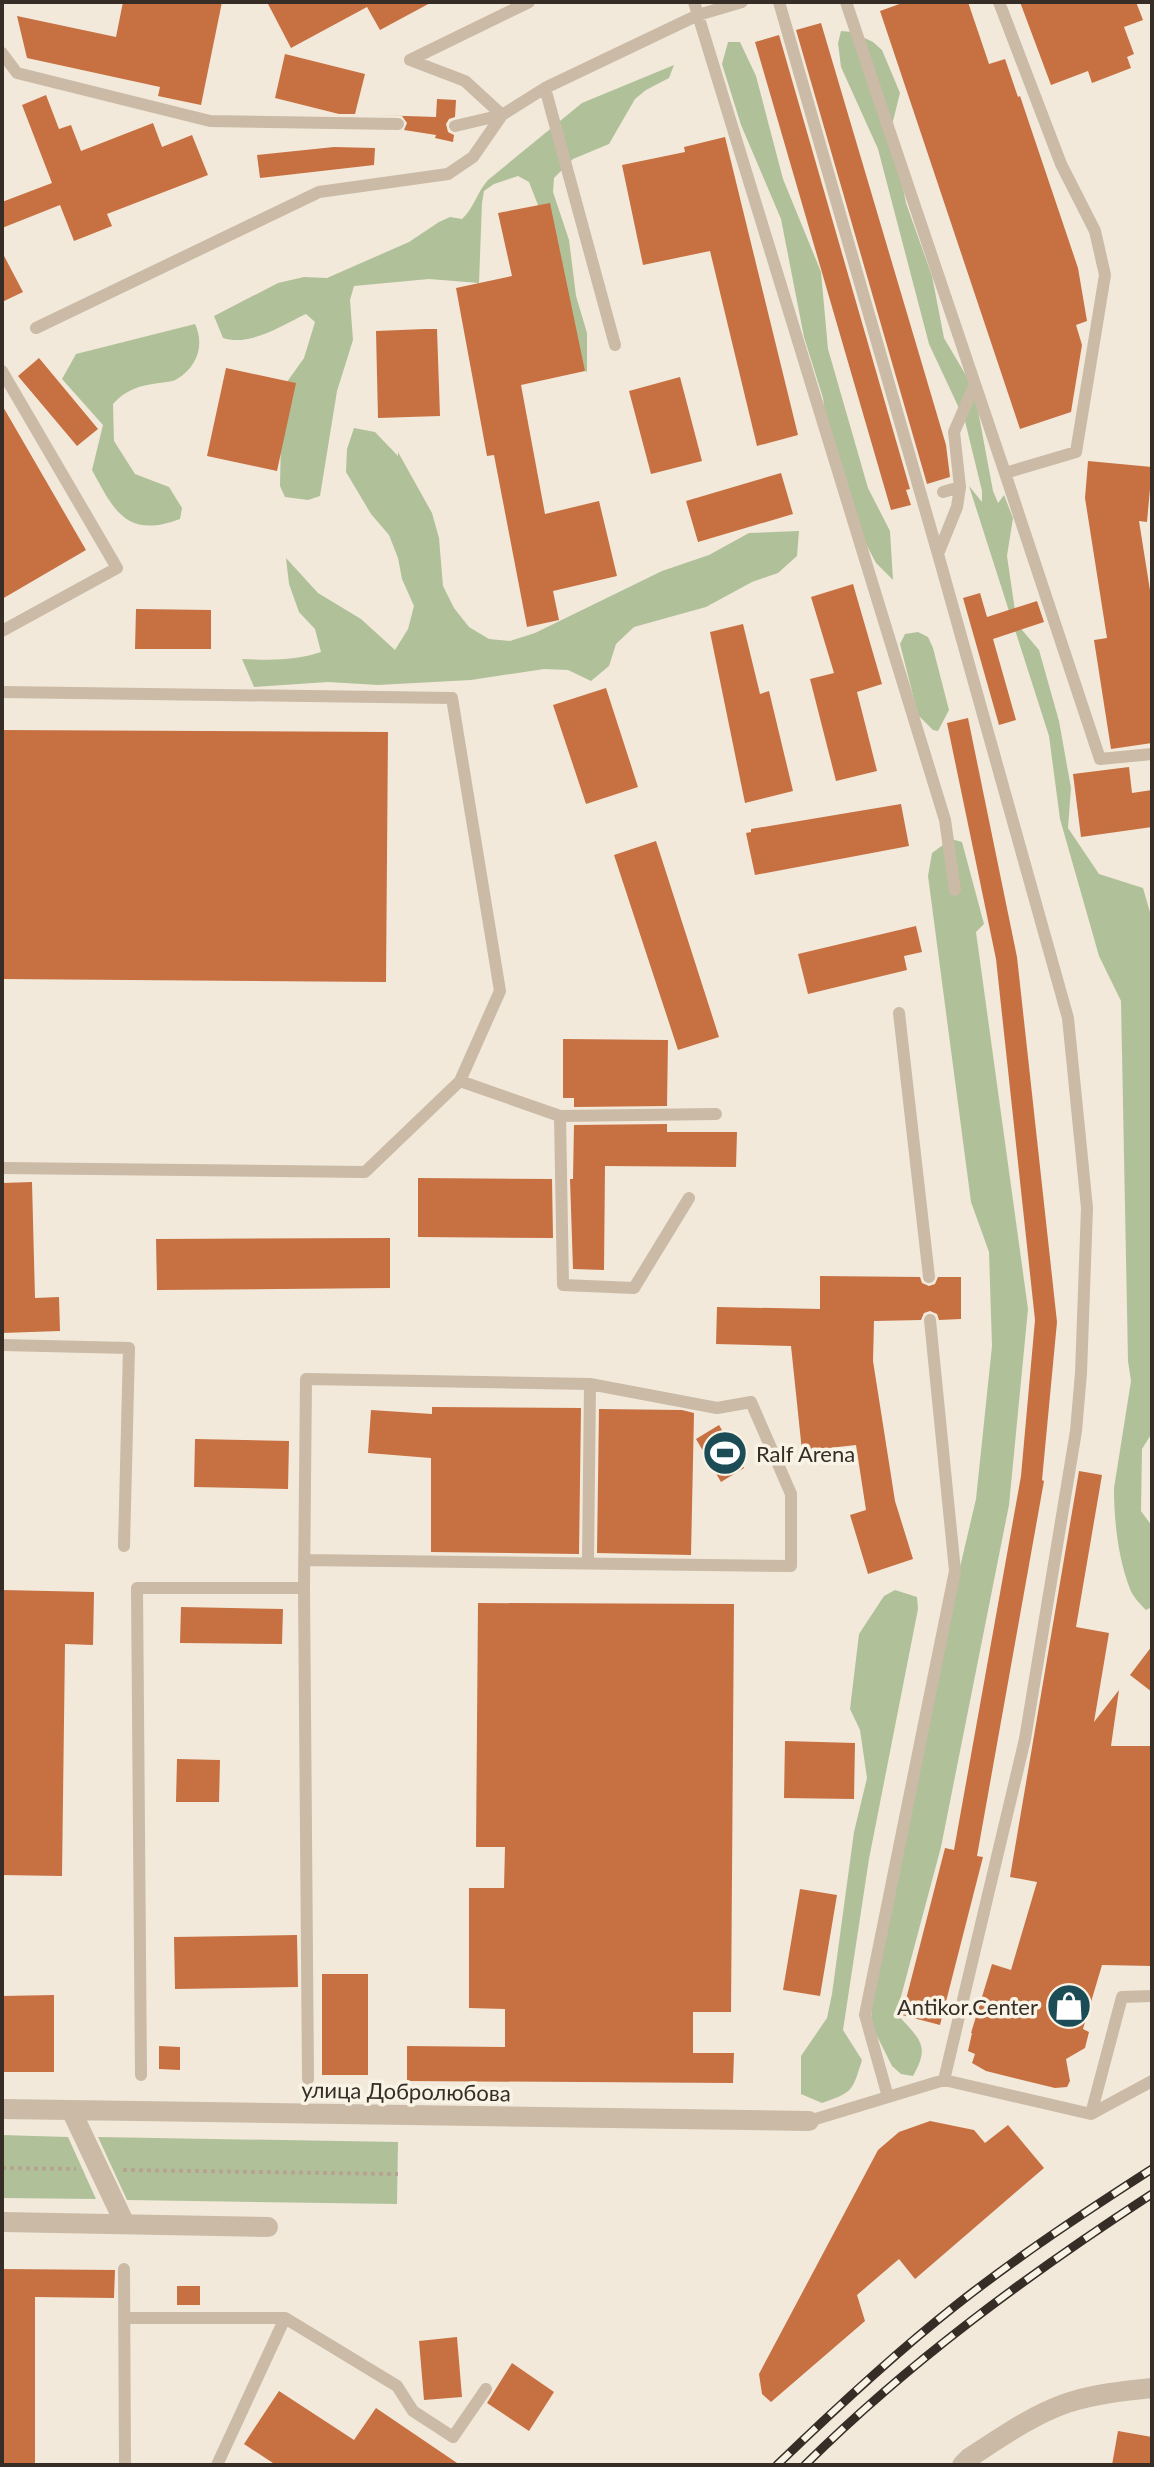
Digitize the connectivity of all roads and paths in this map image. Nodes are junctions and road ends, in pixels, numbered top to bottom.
1 (529, 2) edge
2 (742, 2) edge
3 (779, 2) edge
4 (846, 2) edge
5 (999, 2) edge
6 (696, 8) edge
7 (2, 53) edge
8 (545, 88) junction
9 (502, 115) junction
10 (398, 124) dead end
11 (455, 126) dead end
12 (36, 328) dead end
13 (615, 345) dead end
14 (2, 371) edge
15 (974, 386) junction
16 (1005, 473) junction
17 (960, 487) junction
18 (943, 492) dead end
19 (938, 554) junction
20 (2, 631) edge
21 (2, 692) edge
22 (1152, 754) edge
23 (955, 890) dead end
24 (899, 1013) dead end
25 (460, 1081) junction
26 (716, 1114) dead end
27 (560, 1116) junction
28 (2, 1168) edge
29 (689, 1198) dead end
30 (929, 1277) dead end
31 (930, 1320) dead end
32 (2, 1345) edge
33 (590, 1384) junction
34 (124, 1546) dead end
35 (304, 1560) junction
36 (588, 1562) junction
37 (304, 1588) junction
38 (1152, 1996) edge
39 (141, 2075) dead end
40 (308, 2079) dead end
41 (944, 2080) junction
42 (1152, 2081) edge
43 (888, 2097) junction
44 (2, 2109) edge
45 (71, 2110) junction
46 (1091, 2114) junction
47 (809, 2121) joint
48 (2, 2168) edge
49 (83, 2169) dead end
50 (113, 2170) dead end
51 (398, 2174) dead end
52 (2, 2222) edge
53 (125, 2224) junction
54 (268, 2227) dead end
55 (124, 2269) dead end
56 (124, 2318) junction
57 (285, 2318) junction
58 (1152, 2388) edge
59 (486, 2389) dead end
60 (125, 2465) edge
61 (217, 2465) edge
62 (962, 2465) edge

1 - 9 lane
2 - 6 lane
3 - 19 lane
4 - 15 lane
5 - 16 lane
6 - 8 lane
6 - 23 lane
7 - 10 lane
8 - 9 lane
8 - 13 lane
9 - 11 lane
9 - 12 lane
14 - 20 lane
15 - 16 lane
15 - 17 lane
16 - 22 lane
17 - 18 lane
17 - 19 lane
19 - 41 lane
21 - 25 lane
24 - 30 lane
25 - 27 lane
25 - 28 lane
26 - 27 lane
27 - 29 lane
31 - 43 lane
32 - 34 lane
33 - 35 lane
33 - 36 lane
33 - 36 lane
35 - 36 lane
35 - 37 lane
37 - 39 lane
37 - 40 lane
38 - 46 lane
41 - 43 lane
41 - 46 lane
42 - 46 lane
43 - 47 lane
44 - 45 street, улица Добролюбова
45 - 47 street, улица Добролюбова
45 - 53 street
48 - 49 path
50 - 51 path
52 - 53 street
53 - 54 street
55 - 56 lane
56 - 57 lane
56 - 60 lane
57 - 59 lane
57 - 61 lane
58 - 62 street

